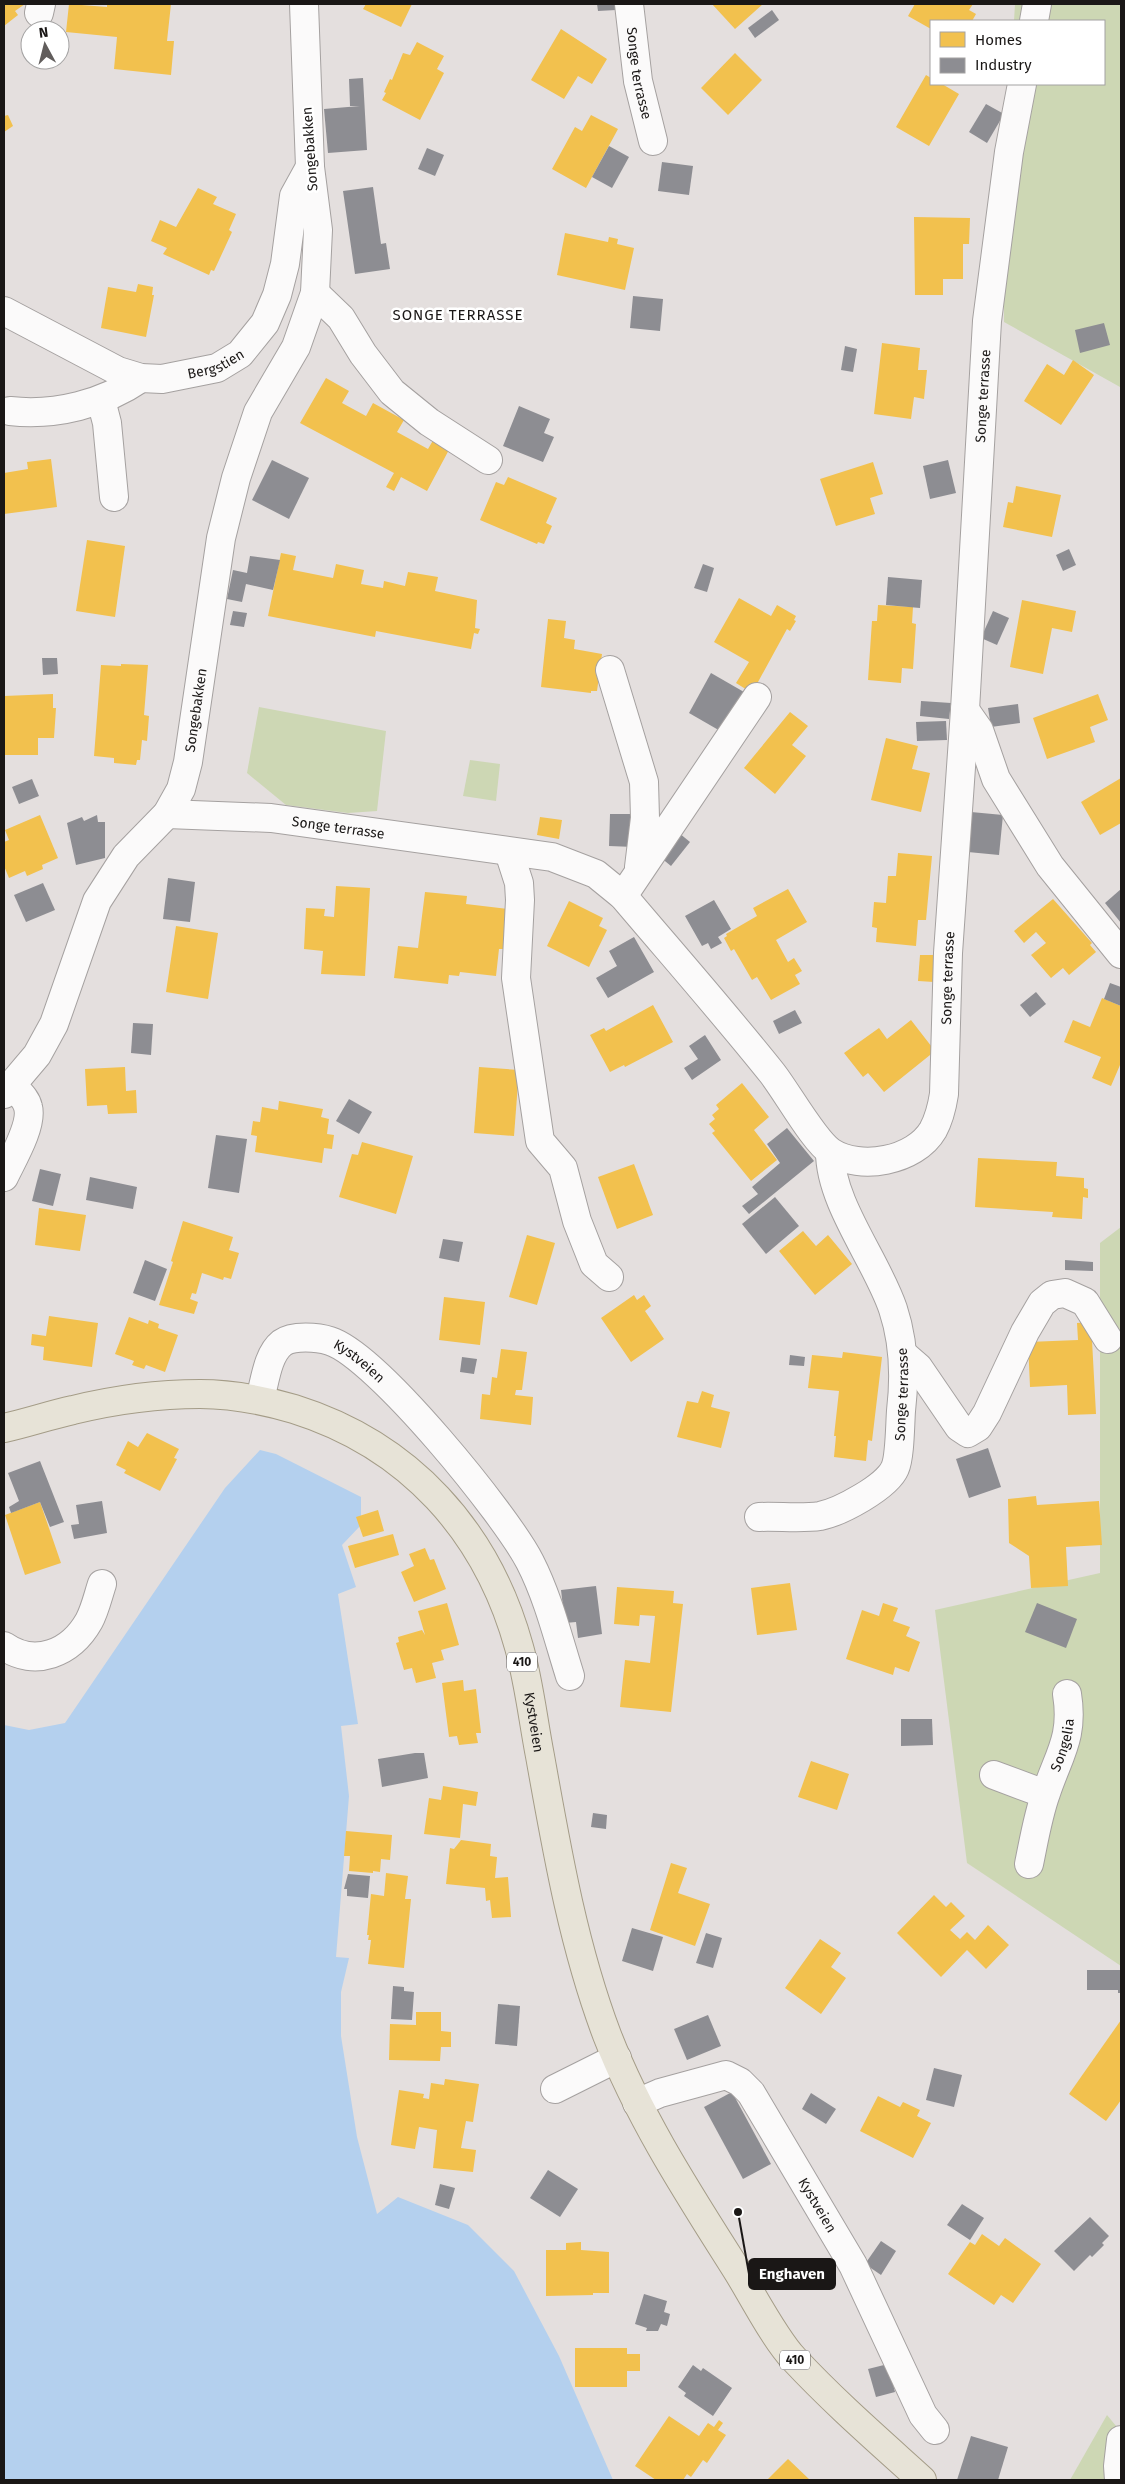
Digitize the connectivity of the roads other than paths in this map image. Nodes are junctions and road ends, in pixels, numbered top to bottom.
1 (304, 4) edge
2 (629, 4) edge
3 (1038, 4) edge
4 (1034, 20) edge
5 (1022, 85) edge
6 (653, 141) dead end
7 (310, 167) junction
8 (315, 294) junction
9 (4, 311) edge
10 (141, 378) junction
11 (102, 400) junction
12 (10, 411) dead end
13 (488, 460) dead end
14 (114, 497) dead end
15 (610, 670) dead end
16 (758, 697) dead end
17 (965, 710) junction
18 (166, 814) junction
19 (509, 852) junction
20 (639, 870) junction
21 (623, 896) junction
22 (1121, 954) edge
23 (8, 1090) edge
24 (830, 1152) junction
25 (4, 1177) edge
26 (609, 1277) dead end
27 (1108, 1339) dead end
28 (903, 1354) junction
29 (260, 1399) junction
30 (34, 1422) junction
31 (4, 1428) edge
32 (4, 1440) edge
33 (759, 1517) dead end
34 (102, 1584) dead end
35 (4, 1646) edge
36 (570, 1676) dead end
37 (1067, 1694) dead end
38 (994, 1775) dead end
39 (1045, 1794) junction
40 (1029, 1864) dead end
41 (618, 2058) junction
42 (555, 2089) dead end
43 (637, 2103) junction
44 (935, 2430) dead end
45 (1121, 2440) edge
46 (922, 2480) edge
47 (1119, 2480) edge

1 - 7 street, Songebakken
2 - 6 street, Songe terrasse
3 - 4 street
5 - 17 street, Songe terrasse
7 - 8 street, Songebakken
7 - 10 street, Bergstien
8 - 13 street
8 - 18 street, Songebakken
9 - 10 street, Bergstien
10 - 11 street
11 - 12 street
11 - 14 street
15 - 20 street
16 - 20 street
17 - 22 street
17 - 24 street, Songe terrasse
18 - 19 street, Songe terrasse
18 - 23 street, Songebakken
19 - 21 street, Songe terrasse
19 - 26 street
20 - 21 street
21 - 24 street, Songe terrasse
23 - 25 street
24 - 28 street, Songe terrasse
27 - 28 street
28 - 33 street, Songe terrasse
29 - 30 main road, Kystveien / 410
29 - 36 street, Kystveien
29 - 41 main road, Kystveien / 410
30 - 31 main road, Kystveien / 410
30 - 32 main road, Kystveien / 410
34 - 35 street
37 - 39 street, Songelia
38 - 39 street
39 - 40 street, Songelia
41 - 42 street
41 - 43 main road, Kystveien / 410
43 - 44 street, Kystveien
43 - 46 main road, Kystveien / 410
45 - 47 street

